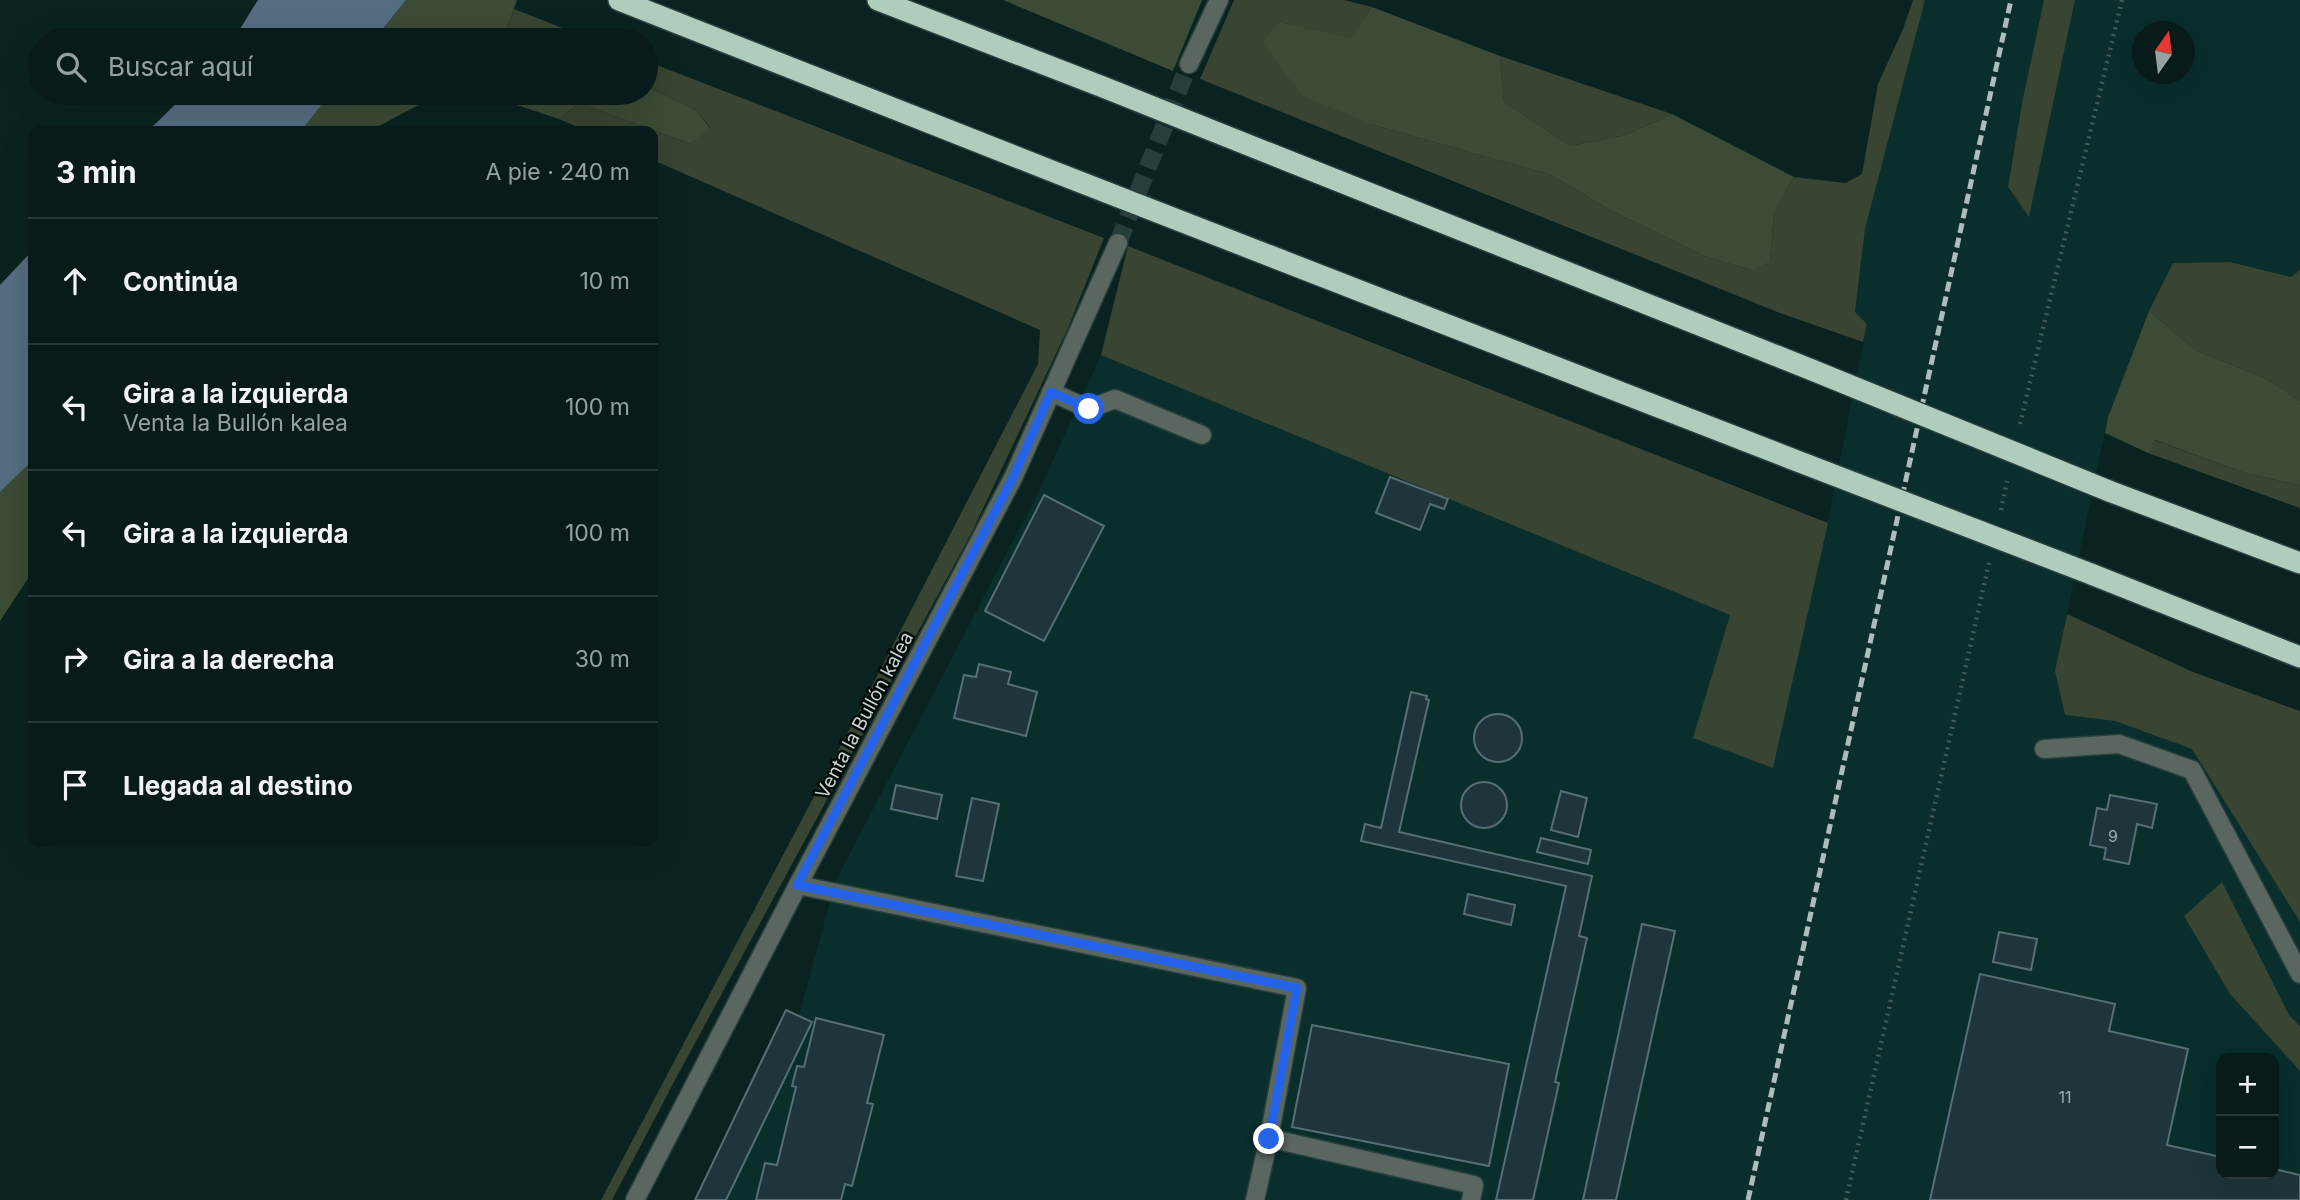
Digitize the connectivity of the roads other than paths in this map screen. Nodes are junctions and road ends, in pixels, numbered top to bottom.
1 (619, 0) edge
2 (878, 0) edge
3 (1219, 0) edge
4 (1189, 64) tunnel mouth
5 (1118, 243) tunnel mouth
6 (1051, 392) junction
7 (1202, 435) dead end
8 (2300, 563) edge
9 (2300, 657) edge
10 (2044, 749) dead end
11 (797, 885) junction
12 (2300, 974) edge
13 (1269, 1139) junction
14 (635, 1200) edge
15 (1255, 1200) edge
16 (1471, 1200) edge

1 - 9 highway, bridge
2 - 8 highway, bridge
3 - 4 street
5 - 6 street, Venta la Bullón kalea
6 - 7 street
6 - 11 street, Venta la Bullón kalea
10 - 12 street
11 - 13 street
11 - 14 street, Venta la Bullón kalea
13 - 15 street
13 - 16 street

